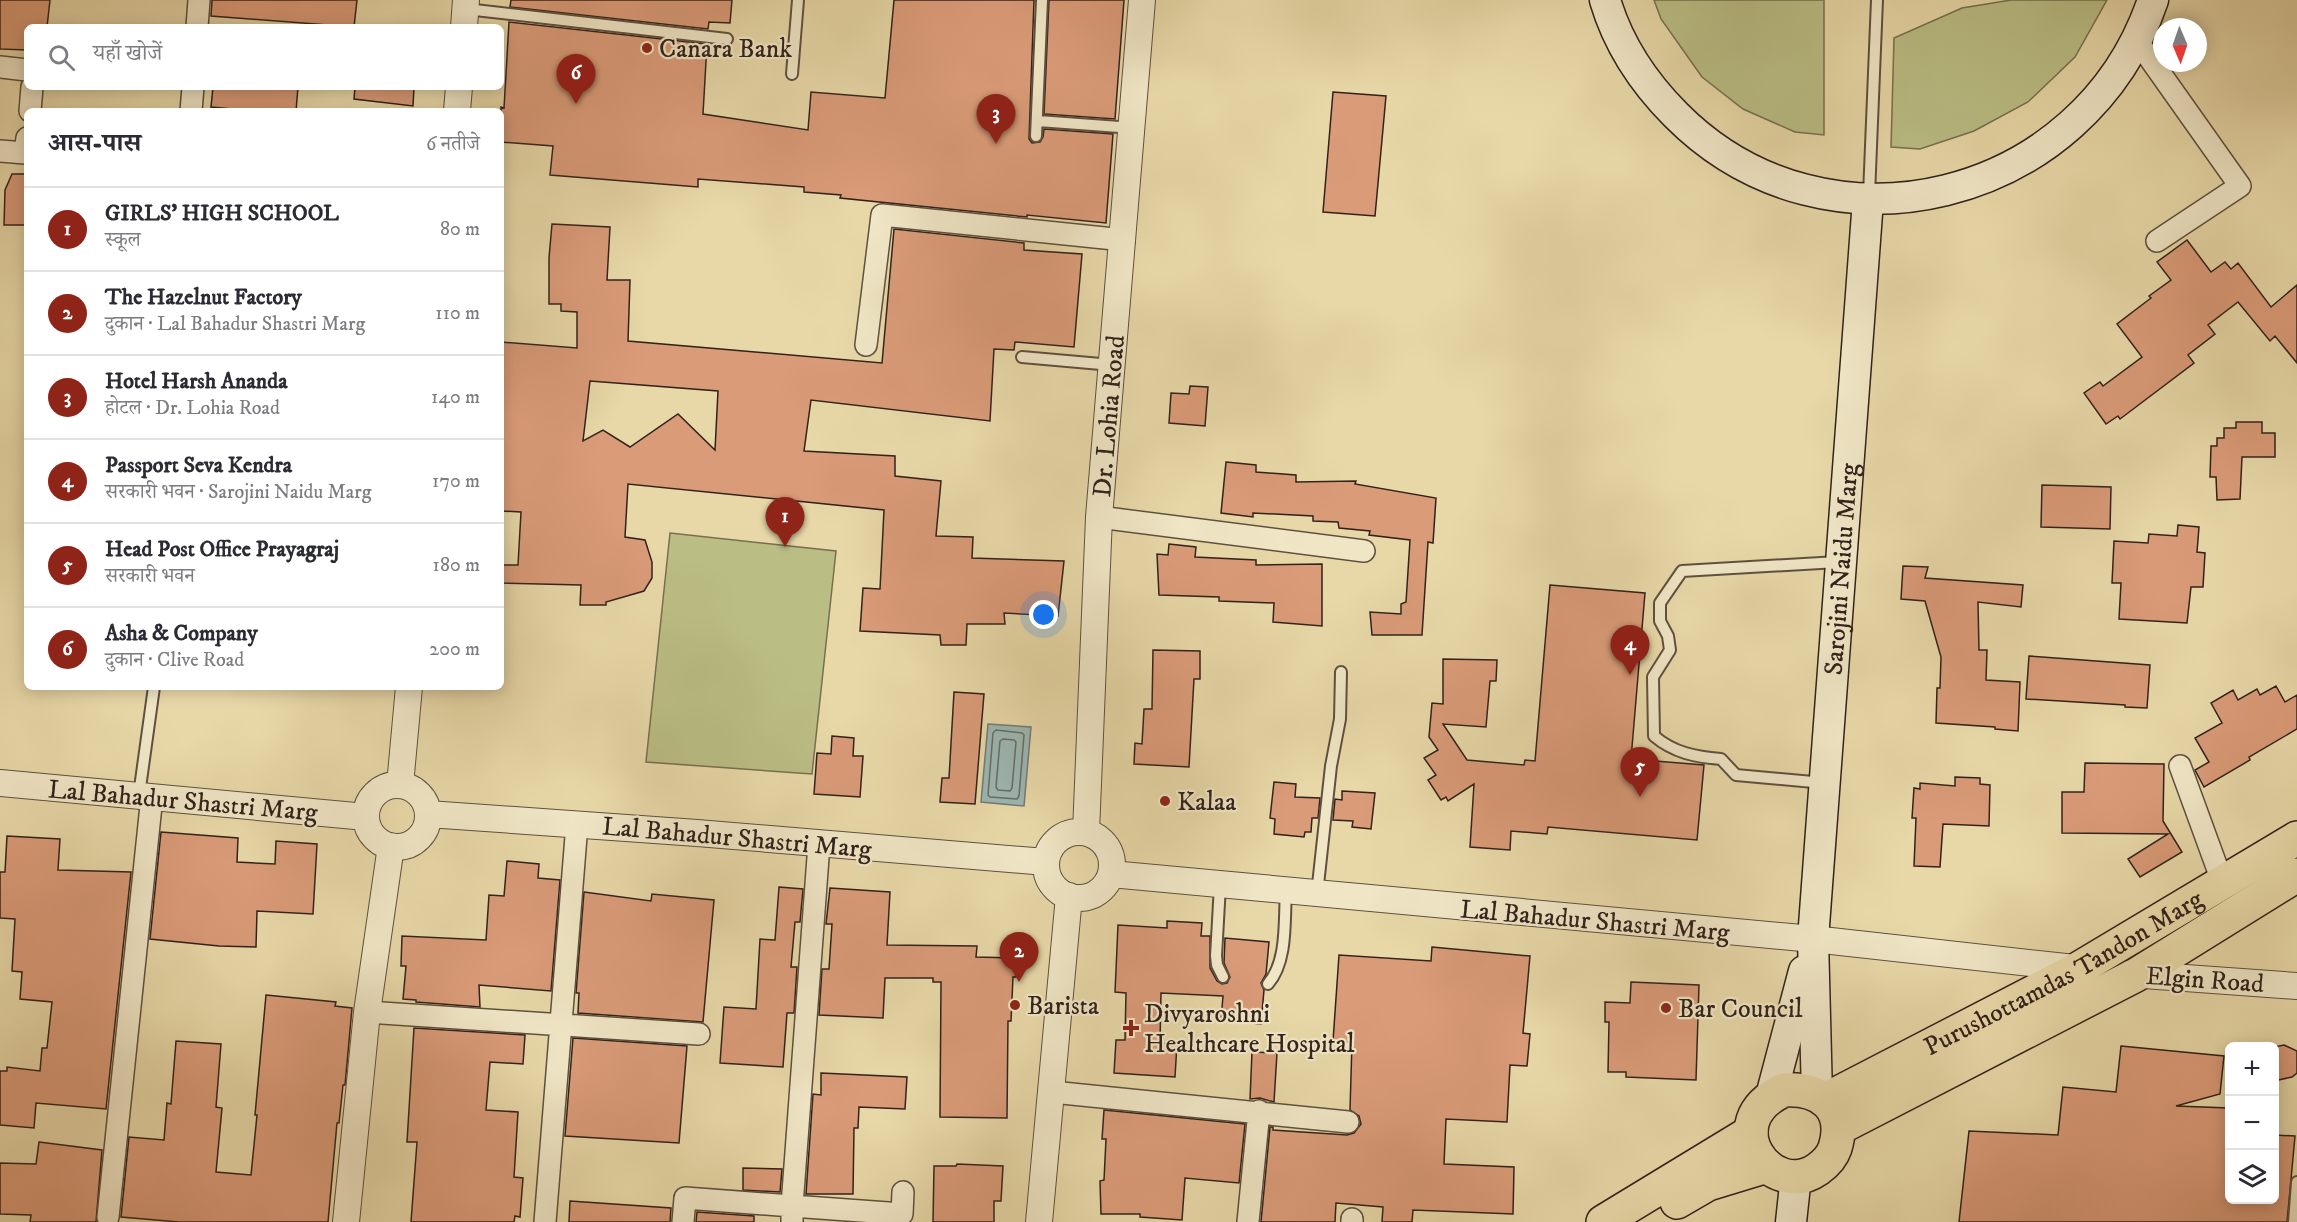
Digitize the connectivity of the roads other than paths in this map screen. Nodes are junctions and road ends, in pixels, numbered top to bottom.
1 (199, 0) edge
2 (798, 0) edge
3 (1042, 0) edge
4 (1142, 0) edge
5 (1605, 0) edge
6 (1876, 0) edge
7 (2155, 3) edge
8 (465, 12) edge
9 (197, 24) edge
10 (727, 39) dead end
11 (2136, 39) junction
12 (0, 67) edge
13 (24, 70) edge
14 (792, 74) dead end
15 (32, 90) edge
16 (193, 90) edge
17 (459, 90) edge
18 (30, 108) edge
19 (191, 108) edge
20 (457, 108) edge
21 (1038, 121) junction
22 (1133, 128) junction
23 (1036, 136) dead end
24 (0, 150) edge
25 (24, 153) edge
26 (1868, 200) junction
27 (1124, 240) junction
28 (2157, 241) dead end
29 (866, 345) dead end
30 (1023, 357) dead end
31 (1113, 365) junction
32 (1100, 517) junction
33 (1364, 551) dead end
34 (1841, 561) junction
35 (1341, 672) dead end
36 (154, 690) edge
37 (408, 690) edge
38 (2180, 766) dead end
39 (0, 783) edge
40 (1824, 783) junction
41 (400, 785) junction
42 (145, 795) junction
43 (428, 814) junction
44 (366, 817) junction
45 (577, 824) junction
46 (1086, 832) junction
47 (2297, 838) edge
48 (819, 844) junction
49 (391, 846) junction
50 (1046, 862) junction
51 (1111, 874) junction
52 (2297, 875) edge
53 (2222, 881) junction
54 (1220, 885) junction
55 (1286, 891) junction
56 (1317, 894) junction
57 (1069, 896) junction
58 (1813, 939) junction
59 (2078, 969) junction
60 (2136, 975) junction
61 (1223, 977) dead end
62 (1268, 984) dead end
63 (2297, 986) edge
64 (367, 1012) junction
65 (561, 1024) junction
66 (699, 1034) dead end
67 (1052, 1092) junction
68 (1771, 1096) junction
69 (1827, 1108) junction
70 (1259, 1111) junction
71 (1348, 1122) dead end
72 (1751, 1132) junction
73 (1781, 1171) junction
74 (2297, 1182) edge
75 (903, 1192) dead end
76 (792, 1214) edge
77 (108, 1217) dead end
78 (346, 1222) edge
79 (544, 1222) edge
80 (683, 1222) edge
81 (1039, 1222) edge
82 (1248, 1222) edge
83 (1603, 1222) edge
84 (1644, 1222) edge
85 (1791, 1222) edge
86 (2295, 1222) edge

1 - 9 street
2 - 14 lane
3 - 21 lane
4 - 22 street, Dr. Lohia Road
5 - 26 main road
6 - 26 lane
7 - 11 main road
8 - 10 lane
11 - 26 main road
11 - 28 street
12 - 13 street
15 - 18 street
16 - 19 street
17 - 20 street
21 - 22 lane
21 - 23 lane
22 - 27 street, Dr. Lohia Road
24 - 25 street
26 - 34 main road, Sarojini Naidu Marg
27 - 29 street
27 - 31 street, Dr. Lohia Road
30 - 31 lane
31 - 32 street, Dr. Lohia Road
32 - 33 street
32 - 46 street, Dr. Lohia Road
34 - 40 main road, Sarojini Naidu Marg
34 - 40 lane
35 - 56 lane
36 - 42 lane
37 - 41 street
38 - 53 street
39 - 42 street, Lal Bahadur Shastri Marg
40 - 58 main road, Sarojini Naidu Marg
41 - 43 street
41 - 44 street
42 - 44 street, Lal Bahadur Shastri Marg
42 - 77 street
43 - 45 street, Lal Bahadur Shastri Marg
43 - 49 street
44 - 49 street
45 - 48 street, Lal Bahadur Shastri Marg
45 - 65 street
46 - 50 street
46 - 51 street
47 - 53 main road, Purushottamdas Tandon Marg
48 - 50 street, Lal Bahadur Shastri Marg
48 - 76 street
49 - 64 street
50 - 57 street
51 - 54 street, Lal Bahadur Shastri Marg
51 - 57 street
52 - 60 main road, Purushottamdas Tandon Marg
53 - 59 main road, Purushottamdas Tandon Marg
54 - 55 street, Lal Bahadur Shastri Marg
54 - 61 lane
55 - 56 street, Lal Bahadur Shastri Marg
55 - 62 lane
56 - 58 street, Lal Bahadur Shastri Marg
57 - 67 street
58 - 59 street, Lal Bahadur Shastri Marg
58 - 68 main road, Sarojini Naidu Marg
58 - 69 main road, Sarojini Naidu Marg
59 - 60 street, Elgin Road
59 - 69 main road, Purushottamdas Tandon Marg
60 - 63 street, Elgin Road
60 - 69 main road, Purushottamdas Tandon Marg
64 - 65 street
64 - 78 street
65 - 66 street
65 - 79 street
67 - 70 street
67 - 81 street
68 - 69 main road
68 - 72 main road
69 - 73 main road
70 - 71 street
70 - 82 street
72 - 73 main road
72 - 83 main road
73 - 84 main road
73 - 85 main road
74 - 86 lane
75 - 76 street
76 - 80 street

